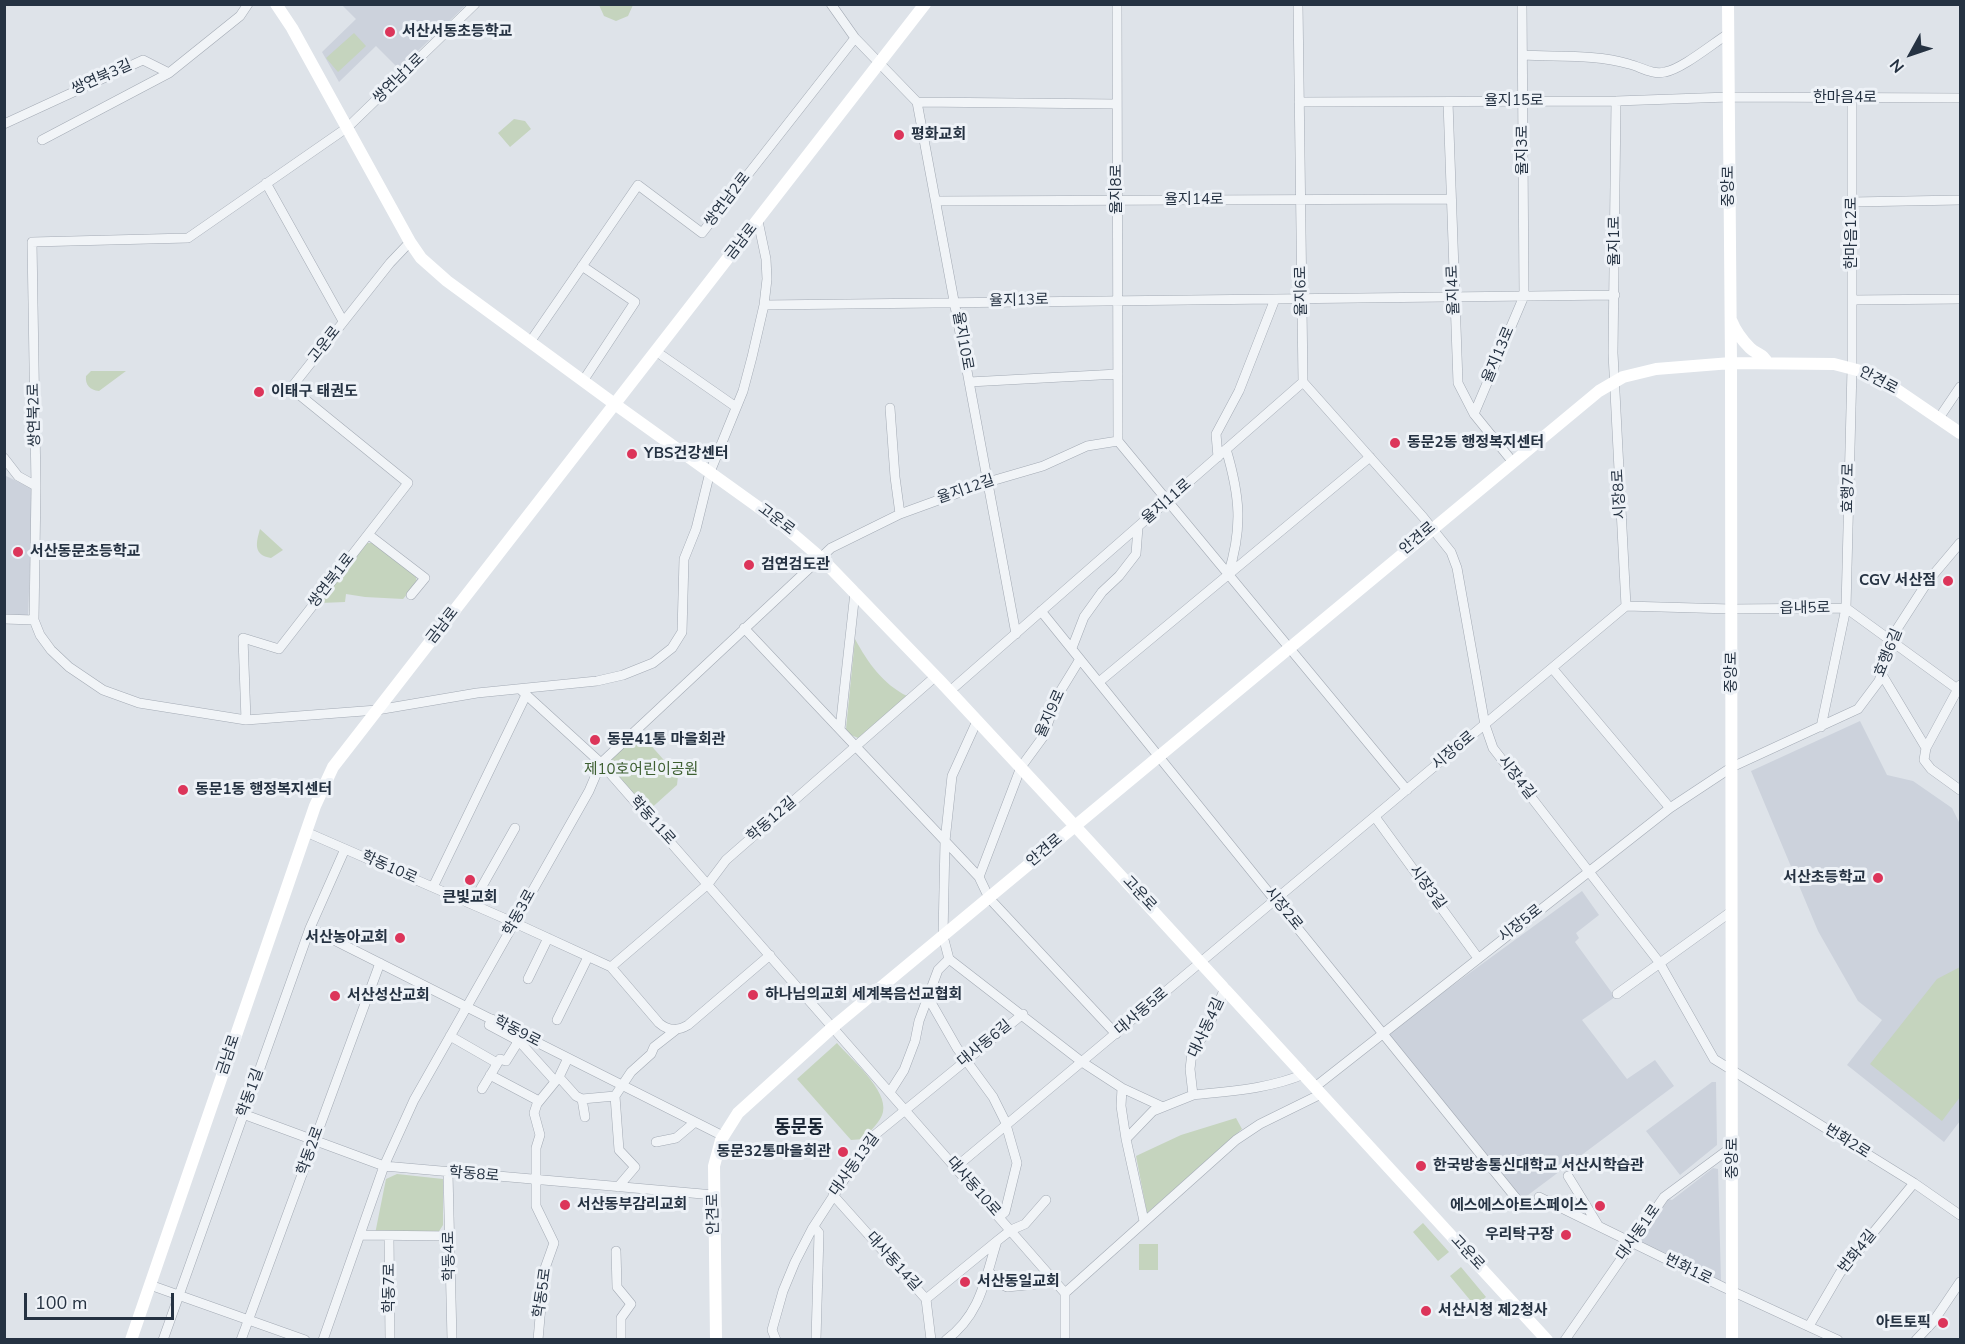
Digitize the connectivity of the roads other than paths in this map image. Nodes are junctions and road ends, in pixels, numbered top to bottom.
1 (248, 4) edge
2 (276, 4) edge
3 (475, 4) edge
4 (831, 4) edge
5 (925, 4) edge
6 (1117, 4) edge
7 (1298, 4) edge
8 (1522, 4) edge
9 (1728, 4) edge
10 (1728, 34) junction
11 (855, 38) junction
12 (1523, 55) junction
13 (880, 63) junction
14 (169, 73) junction
15 (1729, 97) junction
16 (1960, 98) edge
17 (1852, 99) junction
18 (1523, 101) junction
19 (1616, 101) junction
20 (918, 102) junction
21 (1299, 102) junction
22 (1448, 102) junction
23 (1117, 104) junction
24 (4, 124) edge
25 (348, 127) junction
26 (42, 140) dead end
27 (266, 183) junction
28 (1451, 199) junction
29 (1117, 200) junction
30 (1301, 200) junction
31 (1960, 200) edge
32 (936, 201) junction
33 (1852, 202) junction
34 (758, 221) junction
35 (410, 242) junction
36 (582, 266) junction
37 (1615, 294) junction
38 (1454, 296) junction
39 (1524, 296) junction
40 (1275, 298) junction
41 (1302, 298) junction
42 (1960, 299) edge
43 (1118, 300) junction
44 (1852, 300) junction
45 (954, 302) junction
46 (764, 304) junction
47 (1730, 318) junction
48 (344, 321) junction
49 (530, 342) junction
50 (657, 352) junction
51 (1731, 363) junction
52 (1767, 363) junction
53 (1852, 368) junction
54 (1118, 374) junction
55 (583, 381) junction
56 (1615, 381) junction
57 (969, 382) junction
58 (1303, 382) junction
59 (1960, 387) edge
60 (616, 405) junction
61 (736, 407) junction
62 (890, 408) dead end
63 (1474, 414) junction
64 (1939, 418) junction
65 (1960, 433) edge
66 (1118, 441) junction
67 (1226, 449) junction
68 (1218, 457) junction
69 (1370, 457) junction
70 (4, 458) edge
71 (1512, 461) junction
72 (710, 472) junction
73 (988, 482) junction
74 (408, 483) joint
75 (36, 486) junction
76 (1167, 501) junction
77 (900, 514) junction
78 (1138, 527) junction
79 (1432, 527) junction
80 (369, 535) junction
81 (1960, 543) edge
82 (821, 558) junction
83 (1228, 575) junction
84 (855, 592) junction
85 (411, 596) dead end
86 (1626, 606) junction
87 (1846, 608) junction
88 (1731, 609) junction
89 (1041, 611) junction
90 (4, 619) edge
91 (34, 620) junction
92 (744, 628) junction
93 (1016, 634) junction
94 (1893, 642) junction
95 (1072, 648) junction
96 (1288, 648) junction
97 (1080, 659) junction
98 (1552, 668) junction
99 (1881, 674) junction
100 (936, 676) junction
101 (1099, 682) junction
102 (1960, 688) edge
103 (950, 691) junction
104 (524, 693) junction
105 (377, 710) junction
106 (246, 720) junction
107 (977, 720) junction
108 (1485, 725) junction
109 (1821, 727) junction
110 (840, 729) junction
111 (856, 747) junction
112 (1926, 748) junction
113 (1159, 756) junction
114 (601, 764) junction
115 (1021, 767) junction
116 (1732, 767) junction
117 (1407, 790) junction
118 (1960, 790) edge
119 (1670, 808) junction
120 (1375, 817) junction
121 (1075, 826) junction
122 (514, 828) dead end
123 (306, 832) junction
124 (945, 841) junction
125 (345, 849) junction
126 (1589, 871) junction
127 (979, 877) junction
128 (708, 884) junction
129 (433, 887) junction
130 (989, 897) junction
131 (1276, 900) junction
132 (472, 904) junction
133 (1732, 911) junction
134 (515, 923) junction
135 (310, 928) junction
136 (943, 936) junction
137 (548, 938) junction
138 (770, 955) junction
139 (588, 957) junction
140 (1478, 958) junction
141 (949, 959) junction
142 (1202, 962) junction
143 (1659, 962) junction
144 (380, 963) junction
145 (611, 967) junction
146 (528, 980) dead end
147 (1226, 988) junction
148 (1617, 994) dead end
149 (929, 999) junction
150 (467, 1007) junction
151 (1023, 1014) junction
152 (557, 1020) dead end
153 (833, 1027) junction
154 (674, 1029) junction
155 (1382, 1033) junction
156 (1116, 1034) junction
157 (450, 1036) junction
158 (521, 1038) junction
159 (567, 1058) junction
160 (966, 1059) junction
161 (1082, 1062) junction
162 (497, 1063) junction
163 (1733, 1071) junction
164 (1304, 1074) junction
165 (490, 1075) junction
166 (557, 1079) junction
167 (622, 1085) junction
168 (1122, 1088) junction
169 (482, 1089) dead end
170 (1318, 1090) junction
171 (890, 1092) junction
172 (1193, 1095) junction
173 (615, 1096) junction
174 (582, 1099) junction
175 (540, 1101) junction
176 (1163, 1107) junction
177 (905, 1109) junction
178 (243, 1114) junction
179 (585, 1117) dead end
180 (695, 1122) junction
181 (1006, 1125) junction
182 (723, 1136) junction
183 (315, 1139) junction
184 (1126, 1139) junction
185 (656, 1142) dead end
186 (1733, 1146) junction
187 (384, 1166) junction
188 (956, 1167) junction
189 (448, 1173) junction
190 (1568, 1176) dead end
191 (535, 1180) junction
192 (1914, 1183) junction
193 (618, 1186) junction
194 (714, 1195) junction
195 (833, 1195) junction
196 (1539, 1197) dead end
197 (1046, 1200) dead end
198 (1524, 1208) dead end
199 (1959, 1210) edge
200 (999, 1217) junction
201 (1144, 1221) junction
202 (814, 1227) junction
203 (1600, 1227) junction
204 (1011, 1230) junction
205 (360, 1235) junction
206 (389, 1236) junction
207 (450, 1236) junction
208 (997, 1241) junction
209 (1631, 1242) junction
210 (616, 1251) dead end
211 (988, 1271) junction
212 (1056, 1282) junction
213 (1960, 1282) edge
214 (150, 1285) junction
215 (1732, 1291) junction
216 (1065, 1293) junction
217 (179, 1295) junction
218 (926, 1299) junction
219 (248, 1319) junction
220 (1809, 1326) junction
221 (131, 1340) edge
222 (163, 1340) edge
223 (241, 1340) edge
224 (305, 1340) edge
225 (323, 1340) edge
226 (390, 1340) edge
227 (452, 1340) edge
228 (538, 1340) edge
229 (621, 1340) edge
230 (716, 1340) edge
231 (776, 1340) edge
232 (816, 1340) edge
233 (931, 1340) edge
234 (946, 1340) edge
235 (1065, 1340) edge
236 (1547, 1340) edge
237 (1565, 1340) edge
238 (1732, 1340) edge
239 (1838, 1340) edge
240 (1916, 1340) edge

1 - 14 street
2 - 25 street, 고운로
3 - 25 street, 쌍연남1로
4 - 11 street
5 - 13 street, 금남로
6 - 23 street, 율지8로
7 - 21 street, 율지6로
8 - 12 street, 율지3로
9 - 10 street, 중앙로
10 - 12 street
10 - 15 street, 중앙로
11 - 13 street
11 - 36 street, 쌍연남2로
12 - 18 street, 율지3로
13 - 20 street
13 - 34 street, 금남로
14 - 24 street, 쌍연북3길
14 - 26 street
15 - 17 street, 한마음4로
15 - 19 street, 율지15로
15 - 47 street, 중앙로
16 - 17 street, 한마음4로
17 - 33 street, 한마음12로
18 - 19 street, 율지15로
18 - 22 street, 율지15로
18 - 39 street, 율지3로
19 - 37 street, 율지1로
20 - 23 street
20 - 32 street, 율지10로
21 - 22 street, 율지15로
21 - 30 street, 율지6로
22 - 28 street, 율지4로
23 - 29 street, 율지8로
25 - 27 street, 쌍연남1로
25 - 35 street, 고운로
27 - 48 street
27 - 75 street, 쌍연북2로
28 - 30 street, 율지14로
28 - 38 street, 율지4로
29 - 30 street, 율지14로
29 - 32 street, 율지14로
29 - 43 street, 율지8로
30 - 41 street, 율지6로
31 - 33 street
32 - 45 street, 율지10로
33 - 44 street, 한마음12로
34 - 46 street
34 - 50 street, 금남로
35 - 48 street, 고운로
35 - 49 street, 고운로
36 - 49 street, 쌍연남2로
36 - 55 street
37 - 39 street, 율지13로
37 - 56 street, 율지1로
38 - 39 street, 율지13로
38 - 41 street, 율지13로
38 - 63 street, 율지4로
39 - 63 street, 율지13로
40 - 41 street, 율지13로
40 - 43 street, 율지13로
40 - 68 street
41 - 58 street, 율지6로
42 - 44 street
43 - 45 street, 율지13로
43 - 54 street, 율지8로
44 - 53 street, 한마음12로
45 - 46 street, 율지13로
45 - 57 street, 율지10로
46 - 61 street
47 - 51 street, 중앙로
47 - 52 street
48 - 74 street, 고운로
49 - 55 street, 고운로
50 - 60 street, 금남로
50 - 61 street
51 - 52 street, 안견로
51 - 56 street, 안견로
51 - 88 street, 중앙로
52 - 53 street, 안견로
53 - 64 street, 안견로
53 - 87 street, 효행7로
54 - 57 street
54 - 66 street, 율지8로
55 - 60 street, 고운로
56 - 71 street, 안견로
56 - 86 street, 시장8로
57 - 73 street, 율지10로
58 - 67 street, 율지11로
58 - 69 street
59 - 64 street
60 - 72 street, 고운로
60 - 105 street, 금남로
61 - 72 street
62 - 77 street
63 - 71 street, 율지4로
64 - 65 street, 안견로
66 - 73 street, 율지12길
66 - 76 street
67 - 68 street, 율지11로
67 - 83 street
68 - 76 street, 율지11로
69 - 79 street
69 - 83 street
70 - 75 street
71 - 79 street, 안견로
72 - 82 street, 고운로
72 - 104 street
73 - 77 street, 율지12길
73 - 93 street, 율지10로
74 - 80 street, 쌍연북1로
75 - 91 street, 쌍연북2로
76 - 78 street, 율지11로
76 - 83 street
77 - 82 street, 율지12길
78 - 89 street
78 - 95 street, 율지11로
79 - 96 street, 안견로
79 - 108 street, 시장4길
80 - 85 street
80 - 106 street, 쌍연북1로
81 - 94 street, 효행6길
82 - 84 street, 고운로
82 - 92 street, 학동3로
83 - 96 street
83 - 101 street
84 - 100 street, 고운로
84 - 110 street
86 - 88 street
86 - 98 street, 시장6로
87 - 88 street, 읍내5로
87 - 94 street, 읍내5로
87 - 109 street, 효행7로
88 - 116 street, 중앙로
89 - 93 street
89 - 95 street, 시장2로
90 - 91 street
91 - 106 street, 쌍연북2로
92 - 110 street
92 - 114 street, 학동3로
93 - 103 street
94 - 99 street, 효행6길
94 - 102 street, 읍내5로
95 - 97 street, 시장2로
96 - 113 street, 안견로
96 - 117 street
97 - 101 street, 시장2로
97 - 115 street, 율지9로
98 - 108 street, 시장6로
98 - 119 street
99 - 109 street, 효행6길
99 - 112 street
100 - 103 street, 고운로
100 - 111 street, 학동12길
101 - 113 street, 시장2로
102 - 112 street
103 - 107 street, 고운로
104 - 105 street
104 - 114 street, 학동11로
104 - 129 street
105 - 106 street, 쌍연북2로
105 - 123 street, 금남로
107 - 115 street, 고운로
107 - 124 street
108 - 117 street, 시장6로
108 - 126 street, 시장4길
109 - 116 street, 효행6길
110 - 111 street
111 - 124 street
111 - 128 street, 학동12길
112 - 118 street
113 - 121 street, 안견로
113 - 131 street, 시장2로
114 - 128 street, 학동11로
114 - 134 street, 학동3로
115 - 121 street, 고운로
115 - 127 street, 율지9로
116 - 119 street, 시장5로
116 - 133 street, 중앙로
117 - 120 street, 시장6로
119 - 126 street, 시장5로
120 - 131 street, 시장6로
120 - 140 street, 시장3길
121 - 130 street, 안견로
121 - 142 street, 고운로
122 - 132 street
123 - 125 street, 학동10로
123 - 214 street, 금남로
124 - 127 street
124 - 136 street
125 - 129 street, 학동10로
125 - 135 street, 학동1길
126 - 140 street, 시장5로
126 - 143 street, 시장4길
127 - 130 street
128 - 138 street, 학동11로
128 - 145 street, 학동12길
129 - 132 street, 학동10로
130 - 136 street, 안견로
130 - 156 street
131 - 142 street, 시장6로
131 - 155 street, 시장2로
132 - 134 street, 학동10로
133 - 143 street
133 - 163 street, 중앙로
134 - 137 street, 학동10로
134 - 150 street, 학동3로
135 - 144 street, 학동9로
135 - 178 street, 학동1길
136 - 141 street
136 - 153 street, 안견로
137 - 139 street, 학동10로
137 - 146 street
138 - 153 street, 학동11로
138 - 154 street
139 - 145 street, 학동10로
139 - 152 street
140 - 155 street, 시장5로
141 - 149 street
141 - 151 street, 대사동6길
142 - 147 street, 고운로
142 - 156 street, 대사동5로
143 - 148 street
143 - 163 street, 시장4길
144 - 150 street, 학동9로
144 - 183 street, 학동2로
145 - 154 street, 학동10로
147 - 164 street, 고운로
147 - 172 street, 대사동4길
149 - 160 street
149 - 171 street
150 - 157 street, 학동3로
150 - 158 street, 학동9로
151 - 160 street, 대사동6길
151 - 161 street
153 - 171 street, 대사동10로
153 - 182 street, 안견로
154 - 167 street
155 - 170 street, 시장5로
155 - 198 street, 시장2로
156 - 161 street, 대사동5로
157 - 162 street
157 - 187 street, 학동3로
158 - 159 street, 학동9로
158 - 162 street
158 - 166 street
159 - 166 street
159 - 167 street, 학동9로
160 - 177 street, 대사동6길
160 - 181 street
161 - 168 street
161 - 181 street, 대사동5로
162 - 165 street
163 - 186 street, 중앙로
163 - 192 street, 번화2로
164 - 170 street, 고운로
164 - 172 street
165 - 169 street
165 - 175 street
166 - 174 street
166 - 175 street
167 - 173 street
167 - 180 street, 학동9로
168 - 176 street
168 - 184 street
170 - 201 street, 시장5로
170 - 236 street, 고운로
171 - 177 street, 대사동10로
172 - 176 street
173 - 174 street
173 - 193 street
174 - 179 street
175 - 191 street, 학동5로
176 - 184 street
177 - 188 street, 대사동10로
177 - 195 street, 대사동13길
178 - 183 street, 학동8로
178 - 217 street, 학동1길
180 - 182 street, 학동9로
180 - 185 street
181 - 188 street, 대사동5로
181 - 200 street
182 - 194 street, 안견로
183 - 187 street, 학동8로
183 - 219 street, 학동2로
184 - 201 street
186 - 209 street, 대사동1로
186 - 215 street, 중앙로
187 - 189 street, 학동8로
187 - 205 street, 학동3로
188 - 200 street, 대사동10로
189 - 191 street, 학동8로
189 - 207 street, 학동4로
190 - 203 street
191 - 193 street, 학동8로
191 - 228 street, 학동5로
192 - 199 street, 번화2로
192 - 220 street, 번화4길
193 - 194 street, 학동8로
194 - 230 street, 안견로
195 - 202 street, 대사동13길
195 - 218 street, 대사동14길
196 - 203 street, 번화1로
197 - 204 street
200 - 204 street, 대사동10로
201 - 216 street
202 - 231 street, 대사동13길
202 - 232 street
203 - 209 street, 번화1로
204 - 208 street
204 - 212 street, 대사동10로
205 - 206 street
205 - 225 street, 학동3로
206 - 207 street
206 - 226 street, 학동7로
207 - 227 street, 학동4로
208 - 211 street
208 - 218 street, 대사동10로
209 - 215 street, 번화1로
209 - 237 street, 대사동1로
210 - 229 street
211 - 212 street
211 - 234 street
212 - 216 street, 대사동10로
213 - 240 street
214 - 217 street
214 - 221 street, 금남로
215 - 220 street, 번화1로
215 - 238 street, 중앙로
216 - 235 street
217 - 219 street
217 - 222 street, 학동1길
218 - 233 street, 대사동14길
219 - 223 street, 학동2로
219 - 224 street
220 - 239 street, 번화1로

